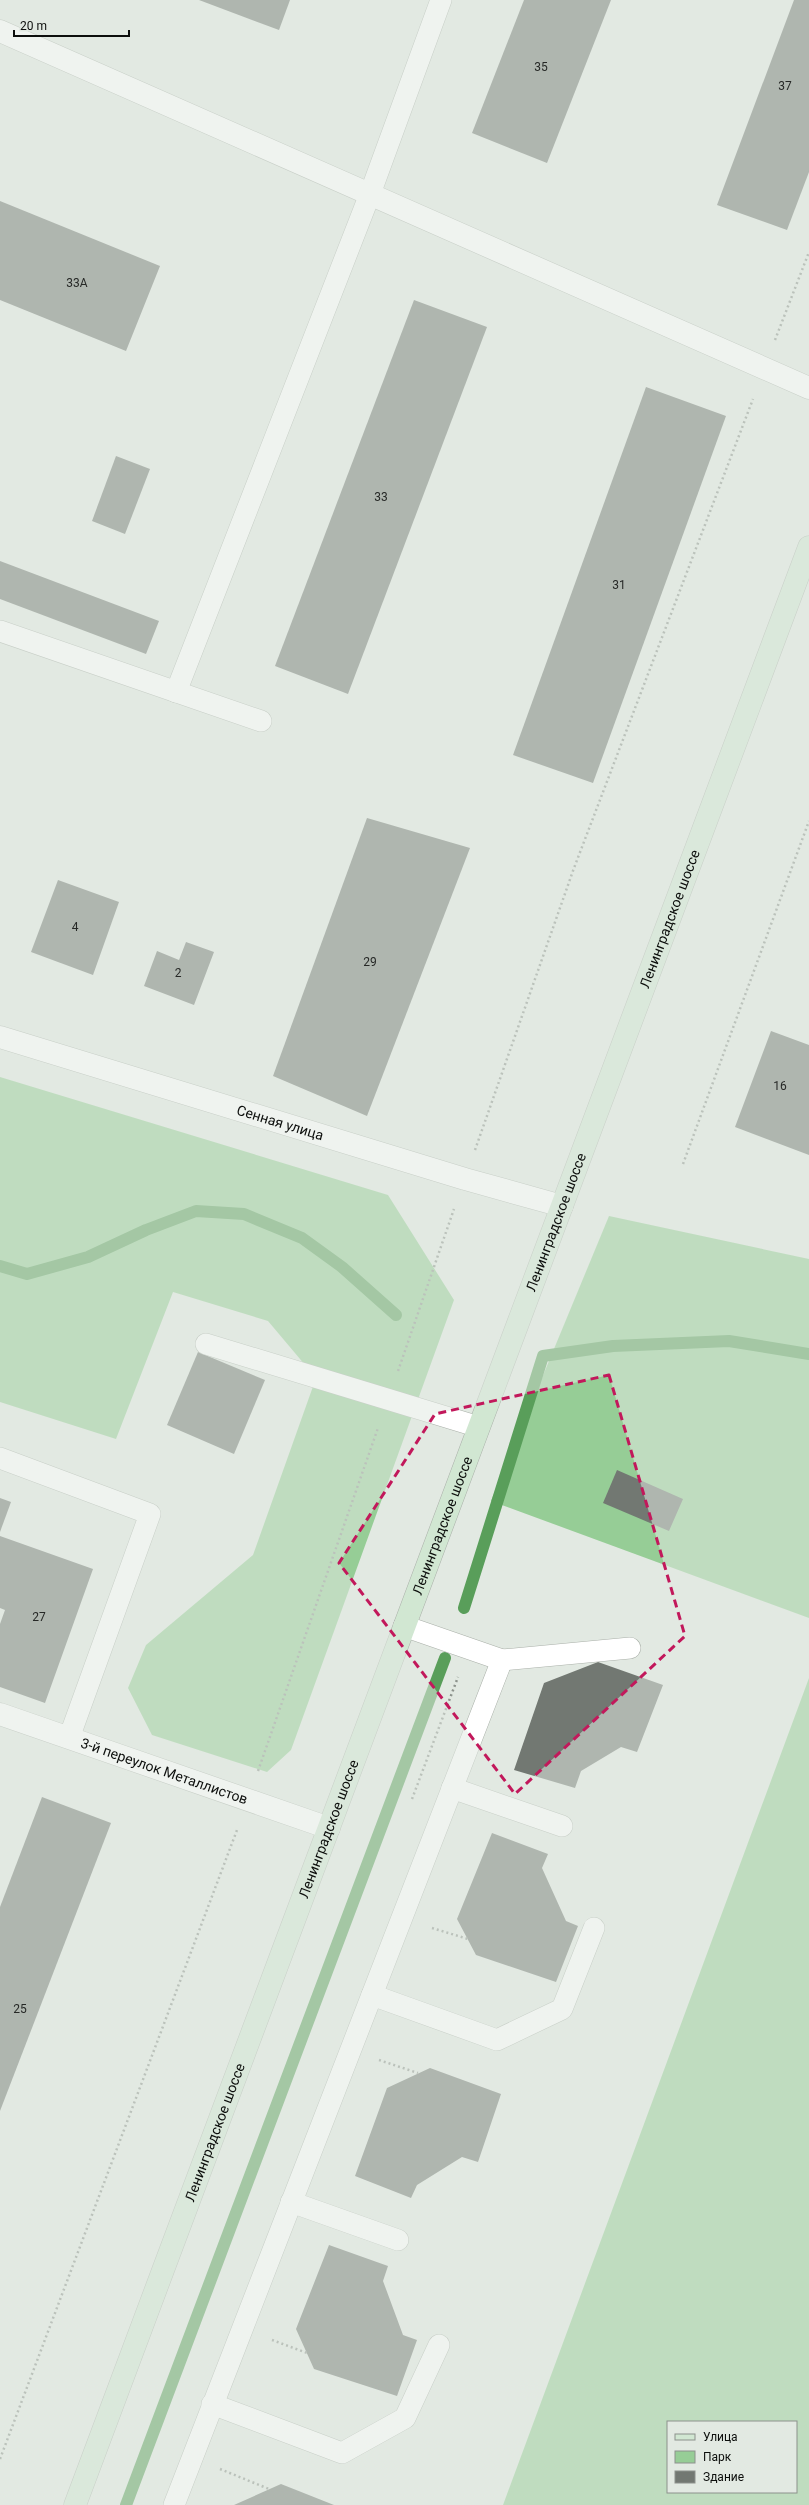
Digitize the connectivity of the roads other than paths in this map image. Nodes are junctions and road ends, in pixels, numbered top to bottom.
1 (441, 0) edge
2 (0, 31) edge
3 (370, 194) junction
4 (809, 388) edge
5 (809, 547) edge
6 (0, 631) edge
7 (176, 692) junction
8 (261, 721) dead end
9 (0, 1037) edge
10 (562, 1206) junction
11 (206, 1344) dead end
12 (479, 1427) junction
13 (0, 1458) edge
14 (404, 1626) junction
15 (630, 1648) dead end
16 (502, 1660) junction
17 (0, 1714) edge
18 (69, 1738) junction
19 (452, 1788) junction
20 (562, 1826) dead end
21 (329, 1828) junction
22 (594, 1928) dead end
23 (372, 1995) junction
24 (291, 2202) junction
25 (398, 2240) dead end
26 (439, 2345) dead end
27 (212, 2404) junction
28 (75, 2505) edge
29 (174, 2505) edge

1 - 3 lane
2 - 3 street
3 - 4 street
3 - 7 lane
5 - 10 main road, Ленинградское шоссе
6 - 7 lane
7 - 8 lane
9 - 10 street, Сенная улица
10 - 12 main road, Ленинградское шоссе
11 - 12 lane
12 - 14 main road, Ленинградское шоссе
13 - 18 lane
14 - 16 lane
14 - 21 main road, Ленинградское шоссе
15 - 16 lane
16 - 19 lane
17 - 18 street, 3-й переулок Металлистов
18 - 21 street, 3-й переулок Металлистов
19 - 20 lane
19 - 23 lane
21 - 28 main road, Ленинградское шоссе
22 - 23 lane
23 - 24 lane
24 - 25 lane
24 - 27 lane
26 - 27 lane
27 - 29 lane

